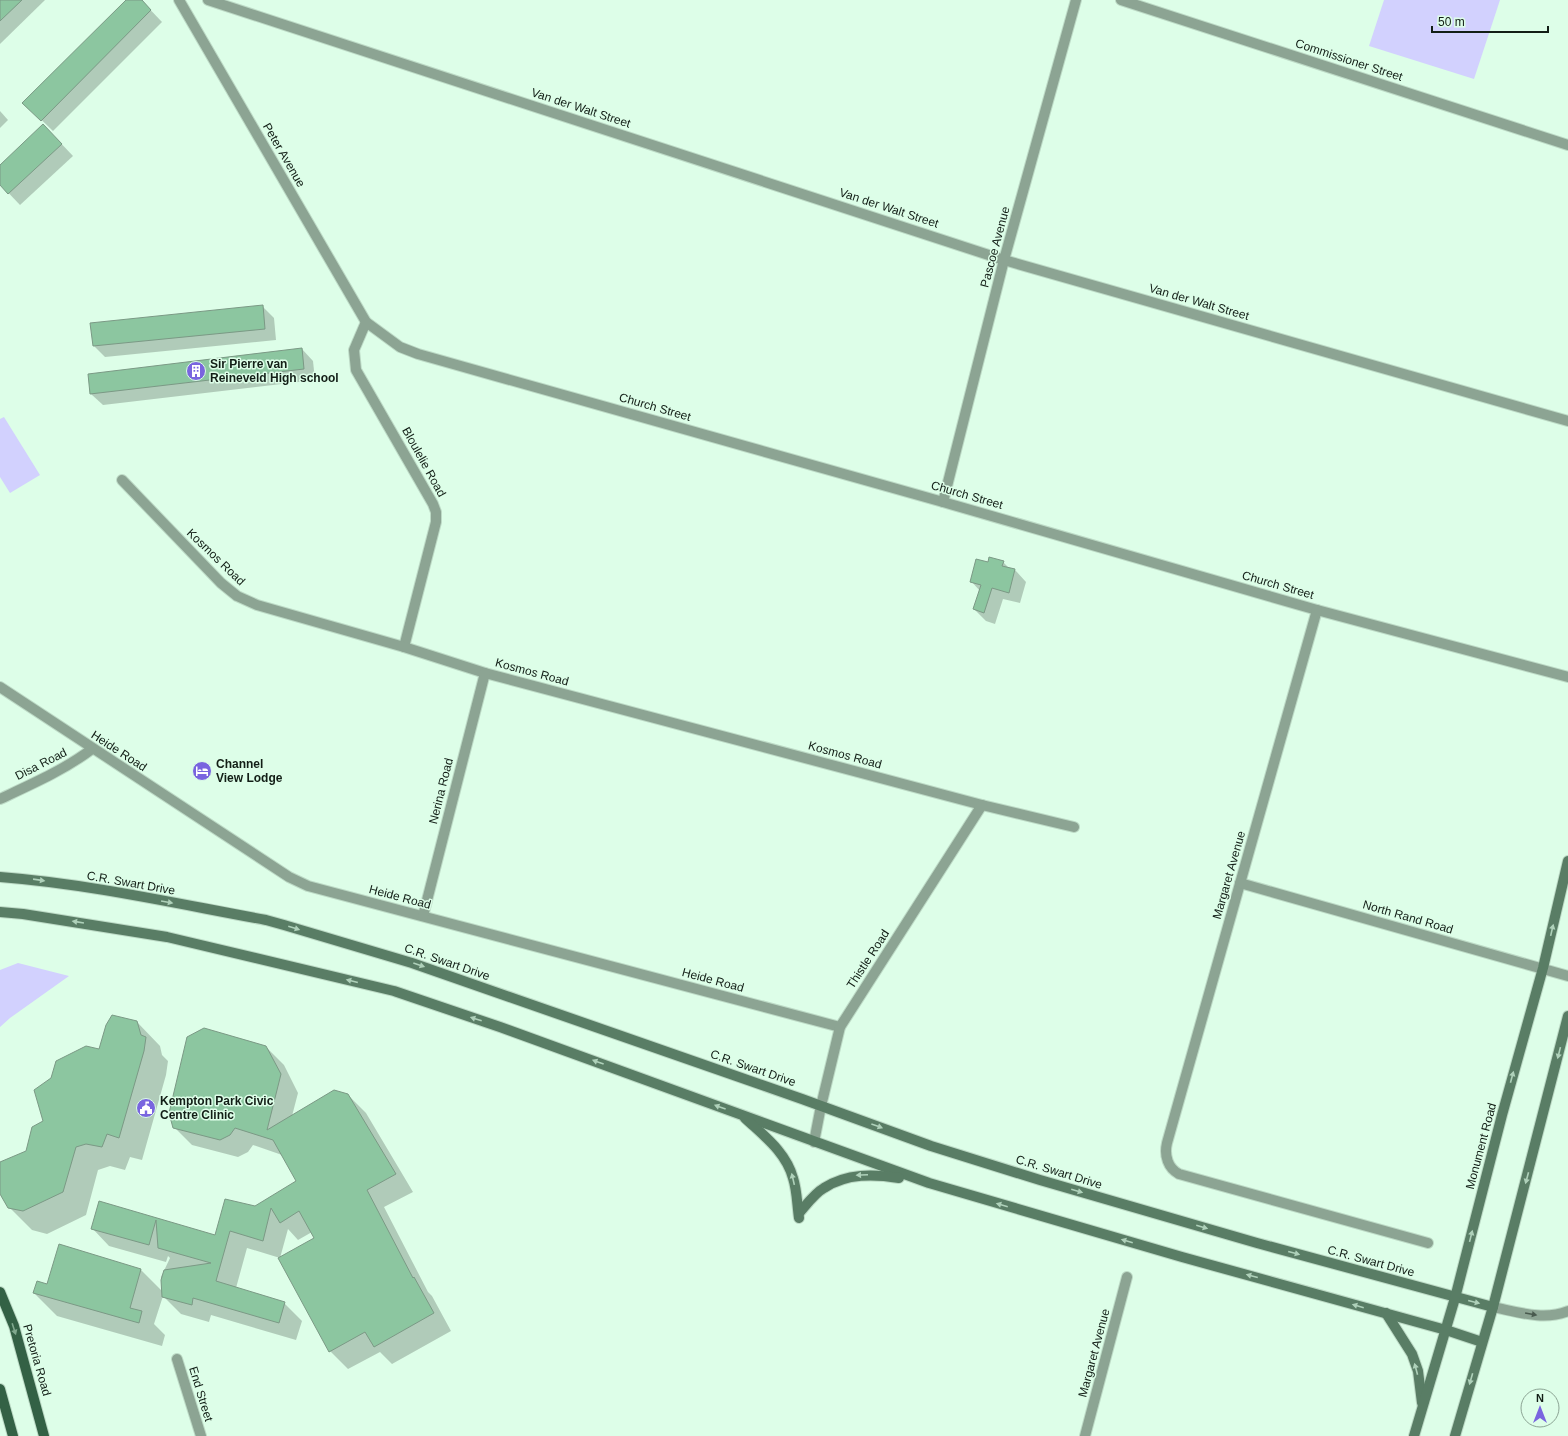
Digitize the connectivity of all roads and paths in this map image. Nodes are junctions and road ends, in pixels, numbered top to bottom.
1 (179, 0) edge
2 (208, 0) edge
3 (1076, 0) edge
4 (1121, 0) edge
5 (1568, 145) edge
6 (1004, 260) junction
7 (366, 322) junction
8 (1568, 421) edge
9 (122, 480) dead end
10 (943, 502) junction
11 (1317, 610) junction
12 (404, 647) junction
13 (485, 673) junction
14 (1568, 678) edge
15 (0, 687) edge
16 (92, 749) junction
17 (0, 799) edge
18 (982, 805) junction
19 (1074, 828) dead end
20 (1568, 861) edge
21 (0, 877) edge
22 (1240, 883) junction
23 (0, 912) edge
24 (423, 916) junction
25 (1542, 968) junction
26 (1568, 976) edge
27 (1568, 1016) edge
28 (840, 1027) junction
29 (821, 1106) junction
30 (742, 1115) junction
31 (814, 1142) junction
32 (929, 1183) junction
33 (1428, 1243) dead end
34 (1127, 1277) dead end
35 (0, 1292) edge
36 (1455, 1298) junction
37 (1493, 1307) junction
38 (1568, 1311) edge
39 (1386, 1314) junction
40 (1446, 1330) junction
41 (1482, 1342) junction
42 (177, 1359) dead end
43 (0, 1389) edge
44 (1422, 1407) junction
45 (13, 1436) edge
46 (44, 1436) edge
47 (201, 1436) edge
48 (1085, 1436) edge
49 (1414, 1436) edge
50 (1454, 1436) edge

1 - 7 street, Peter Avenue
2 - 6 street, Van der Walt Street
3 - 6 street, Pascoe Avenue
4 - 5 street, Commissioner Street
6 - 8 street, Van der Walt Street
6 - 10 street, Pascoe Avenue
7 - 10 street, Church Street
7 - 12 street, Bloulelie Road
9 - 12 street, Kosmos Road
10 - 11 street, Church Street
11 - 14 street, Church Street
11 - 22 street, Margaret Avenue
12 - 13 street, Kosmos Road
13 - 18 street, Kosmos Road
13 - 24 street, Nerina Road
15 - 16 street, Heide Road
16 - 17 street, Disa Road
16 - 24 street, Heide Road
18 - 19 street, Kosmos Road
18 - 28 street, Thistle Road
25 -> 20 main road, Monument Road
21 -> 29 main road, C.R. Swart Drive
22 - 25 street, North Rand Road
22 - 33 street, Margaret Avenue
30 -> 23 main road
24 - 28 street, Heide Road
25 - 26 street, North Rand Road
36 -> 25 main road, Monument Road
27 -> 37 main road
28 - 29 street, Thistle Road
29 - 31 street, Thistle Road
29 -> 36 main road, C.R. Swart Drive
30 - 31 main road
32 -> 30 main road
31 - 32 main road
39 -> 32 main road
34 - 48 street, Margaret Avenue
35 -> 46 main road, Pretoria Road
36 -> 37 main road, C.R. Swart Drive
36 - 40 main road, Monument Road
37 -> 38 street
37 - 41 main road
39 - 40 main road
44 -> 39 main road
40 - 41 main road
40 - 44 main road, Monument Road
41 -> 50 main road
42 - 47 street, End Street
43 - 45 main road
44 - 49 main road, Monument Road

